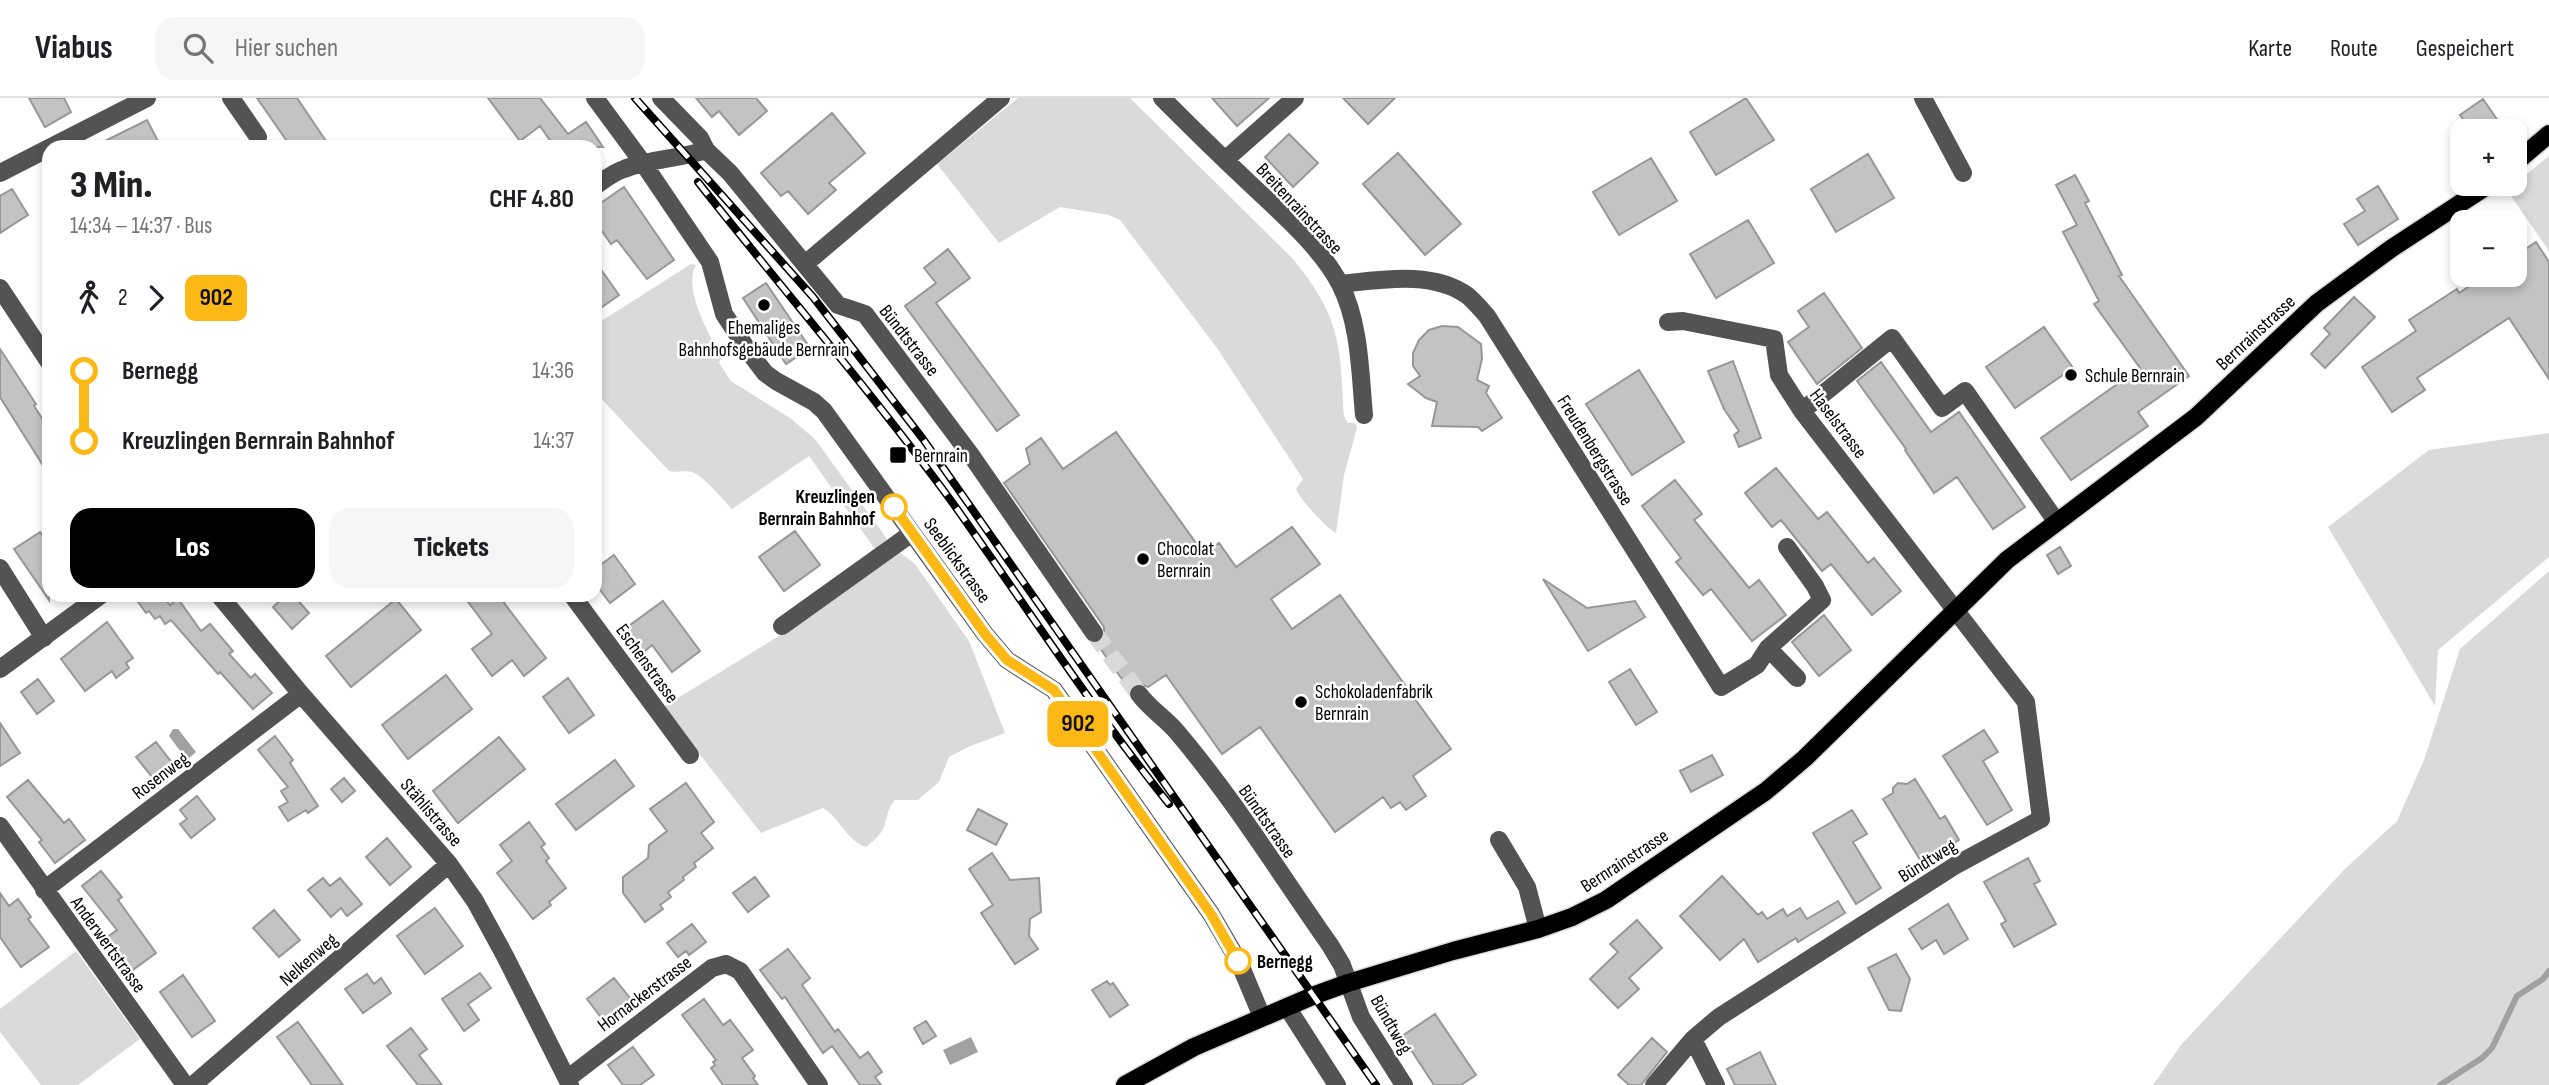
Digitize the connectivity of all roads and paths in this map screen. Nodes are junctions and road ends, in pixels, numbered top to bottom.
1 (147, 98) edge
2 (231, 98) edge
3 (595, 98) edge
4 (661, 98) edge
5 (1001, 98) edge
6 (1162, 98) edge
7 (1295, 98) edge
8 (1923, 98) edge
9 (2549, 134) edge
10 (258, 136) dead end
11 (66, 140) edge
12 (706, 150) junction
13 (42, 152) edge
14 (2527, 153) edge
15 (1225, 160) junction
16 (643, 163) junction
17 (0, 173) edge
18 (1963, 173) dead end
19 (602, 182) edge
20 (2472, 196) edge
21 (805, 264) junction
22 (1340, 284) junction
23 (0, 288) edge
24 (1668, 322) dead end
25 (42, 351) edge
26 (1802, 411) junction
27 (1364, 415) dead end
28 (2056, 521) junction
29 (912, 533) junction
30 (1787, 547) dead end
31 (0, 568) edge
32 (92, 602) edge
33 (225, 602) edge
34 (577, 602) edge
35 (1955, 608) junction
36 (782, 626) dead end
37 (1094, 633) tunnel mouth
38 (44, 638) junction
39 (1768, 648) junction
40 (0, 669) edge
41 (1797, 678) dead end
42 (301, 694) junction
43 (1139, 694) tunnel mouth
44 (690, 755) dead end
45 (0, 826) edge
46 (1499, 840) dead end
47 (449, 864) junction
48 (44, 890) junction
49 (1538, 929) junction
50 (1348, 983) junction
51 (1287, 1006) junction
52 (1262, 1017) junction
53 (1693, 1039) junction
54 (568, 1082) edge
55 (185, 1085) edge
56 (194, 1085) edge
57 (819, 1085) edge
58 (1125, 1085) edge
59 (1336, 1085) edge
60 (1404, 1085) edge
61 (1654, 1085) edge
62 (1716, 1085) edge

1 - 11 street
2 - 10 street
3 - 16 street, Seeblickstrasse
4 - 12 street, Bündtstrasse
5 - 21 street
6 - 15 street, Breitenrainstrasse
7 - 15 street
8 - 18 street
9 - 14 main road
12 - 16 street
12 - 21 street, Bündtstrasse
13 - 17 street
15 - 22 street, Breitenrainstrasse
16 - 19 street
16 - 29 street, Seeblickstrasse
20 - 28 main road, Bernrainstrasse
21 - 37 street, Bündtstrasse
22 - 27 street, Breitenrainstrasse
22 - 39 street, Freudenbergstrasse
23 - 25 street
24 - 26 street, Haselstrasse
26 - 28 street
26 - 35 street, Haselstrasse
28 - 35 main road, Bernrainstrasse
29 - 36 street
29 - 52 street, Seeblickstrasse
30 - 39 street, Freudenbergstrasse
31 - 38 street
32 - 38 street
33 - 42 street, Stählistrasse
34 - 44 street, Eschenstrasse
35 - 49 main road, Bernrainstrasse
35 - 53 street, Bündtweg
38 - 40 street
39 - 41 street
42 - 47 street, Stählistrasse
42 - 48 street, Rosenweg
43 - 50 street, Bündtstrasse
45 - 48 street, Anderwertstrasse
46 - 49 street
47 - 54 street, Stählistrasse
47 - 56 street, Nelkenweg
48 - 55 street, Anderwertstrasse
49 - 50 main road, Bernrainstrasse
50 - 51 main road, Bernrainstrasse
50 - 60 street, Bündtweg
51 - 52 main road, Bernrainstrasse
51 - 59 street
52 - 58 main road, Bernrainstrasse
53 - 61 street, Bündtweg
53 - 62 street
54 - 57 street, Hornackerstrasse

